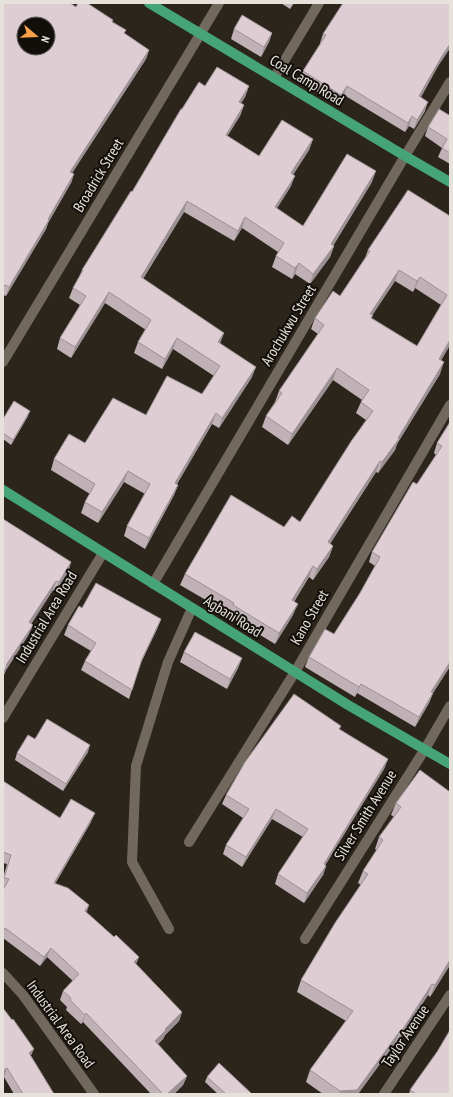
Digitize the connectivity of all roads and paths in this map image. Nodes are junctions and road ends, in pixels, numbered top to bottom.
1 (149, 3) edge
2 (219, 3) edge
3 (319, 3) edge
4 (201, 34) junction
5 (274, 78) junction
6 (450, 82) edge
7 (405, 156) junction
8 (450, 182) edge
9 (3, 362) edge
10 (450, 405) edge
11 (3, 490) edge
12 (103, 553) junction
13 (153, 584) junction
14 (192, 608) junction
15 (295, 672) junction
16 (450, 706) edge
17 (3, 718) edge
18 (425, 749) junction
19 (450, 764) edge
20 (189, 842) dead end
21 (169, 929) dead end
22 (305, 940) dead end
23 (3, 973) edge
24 (450, 995) edge
25 (94, 1094) edge
26 (384, 1094) edge

1 - 4 main road, Coal Camp Road
2 - 4 street, Broadrick Street
3 - 5 street
4 - 5 main road, Coal Camp Road
4 - 9 street, Broadrick Street
5 - 7 main road, Coal Camp Road
6 - 7 street, Arochukwu Street
7 - 8 main road, Coal Camp Road
7 - 13 street, Arochukwu Street
10 - 15 street, Kano Street
11 - 12 main road, Agbani Road
12 - 13 main road, Agbani Road
12 - 17 street, Industrial Area Road
13 - 14 main road, Agbani Road
14 - 15 main road, Agbani Road
14 - 21 street
15 - 18 main road, Agbani Road
15 - 20 street, Kano Street
16 - 18 street, Silver Smith Avenue
18 - 19 main road, Agbani Road
18 - 22 street, Silver Smith Avenue
23 - 25 street, Industrial Area Road
24 - 26 street, Taylor Avenue

